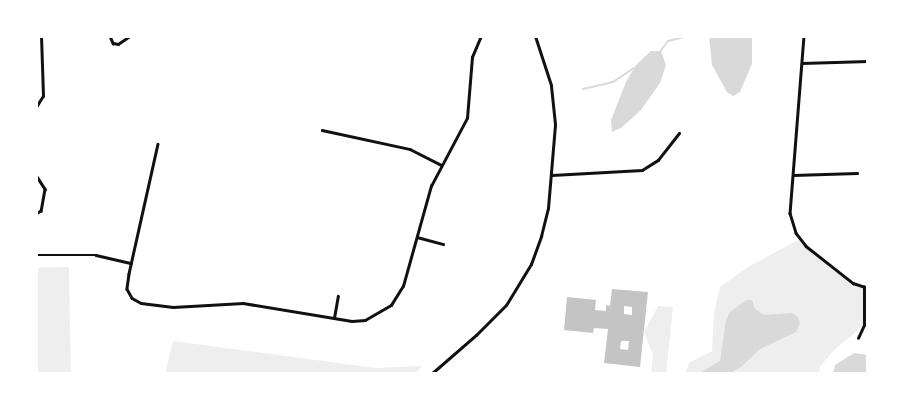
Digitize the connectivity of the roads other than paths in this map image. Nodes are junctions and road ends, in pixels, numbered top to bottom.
1 (41, 36) edge
2 (110, 36) edge
3 (130, 36) edge
4 (481, 36) edge
5 (535, 36) edge
6 (804, 36) edge
7 (868, 60) edge
8 (802, 63) junction
9 (36, 107) edge
10 (322, 130) dead end
11 (679, 132) dead end
12 (158, 144) dead end
13 (440, 164) junction
14 (857, 173) dead end
15 (36, 175) edge
16 (552, 175) junction
17 (793, 176) junction
18 (36, 214) edge
19 (417, 237) junction
20 (443, 244) dead end
21 (36, 254) edge
22 (131, 263) junction
23 (866, 288) edge
24 (338, 296) dead end
25 (334, 318) junction
26 (858, 338) dead end
27 (431, 374) edge

1 - 9 street
2 - 3 street
4 - 13 street
5 - 16 street
6 - 8 street
7 - 8 street
8 - 17 street
10 - 13 street
11 - 16 street
12 - 22 street
13 - 19 street
14 - 17 street
15 - 18 street
16 - 27 street
17 - 23 street
19 - 20 street
19 - 25 street
21 - 22 street
22 - 25 street
23 - 26 street
24 - 25 street

